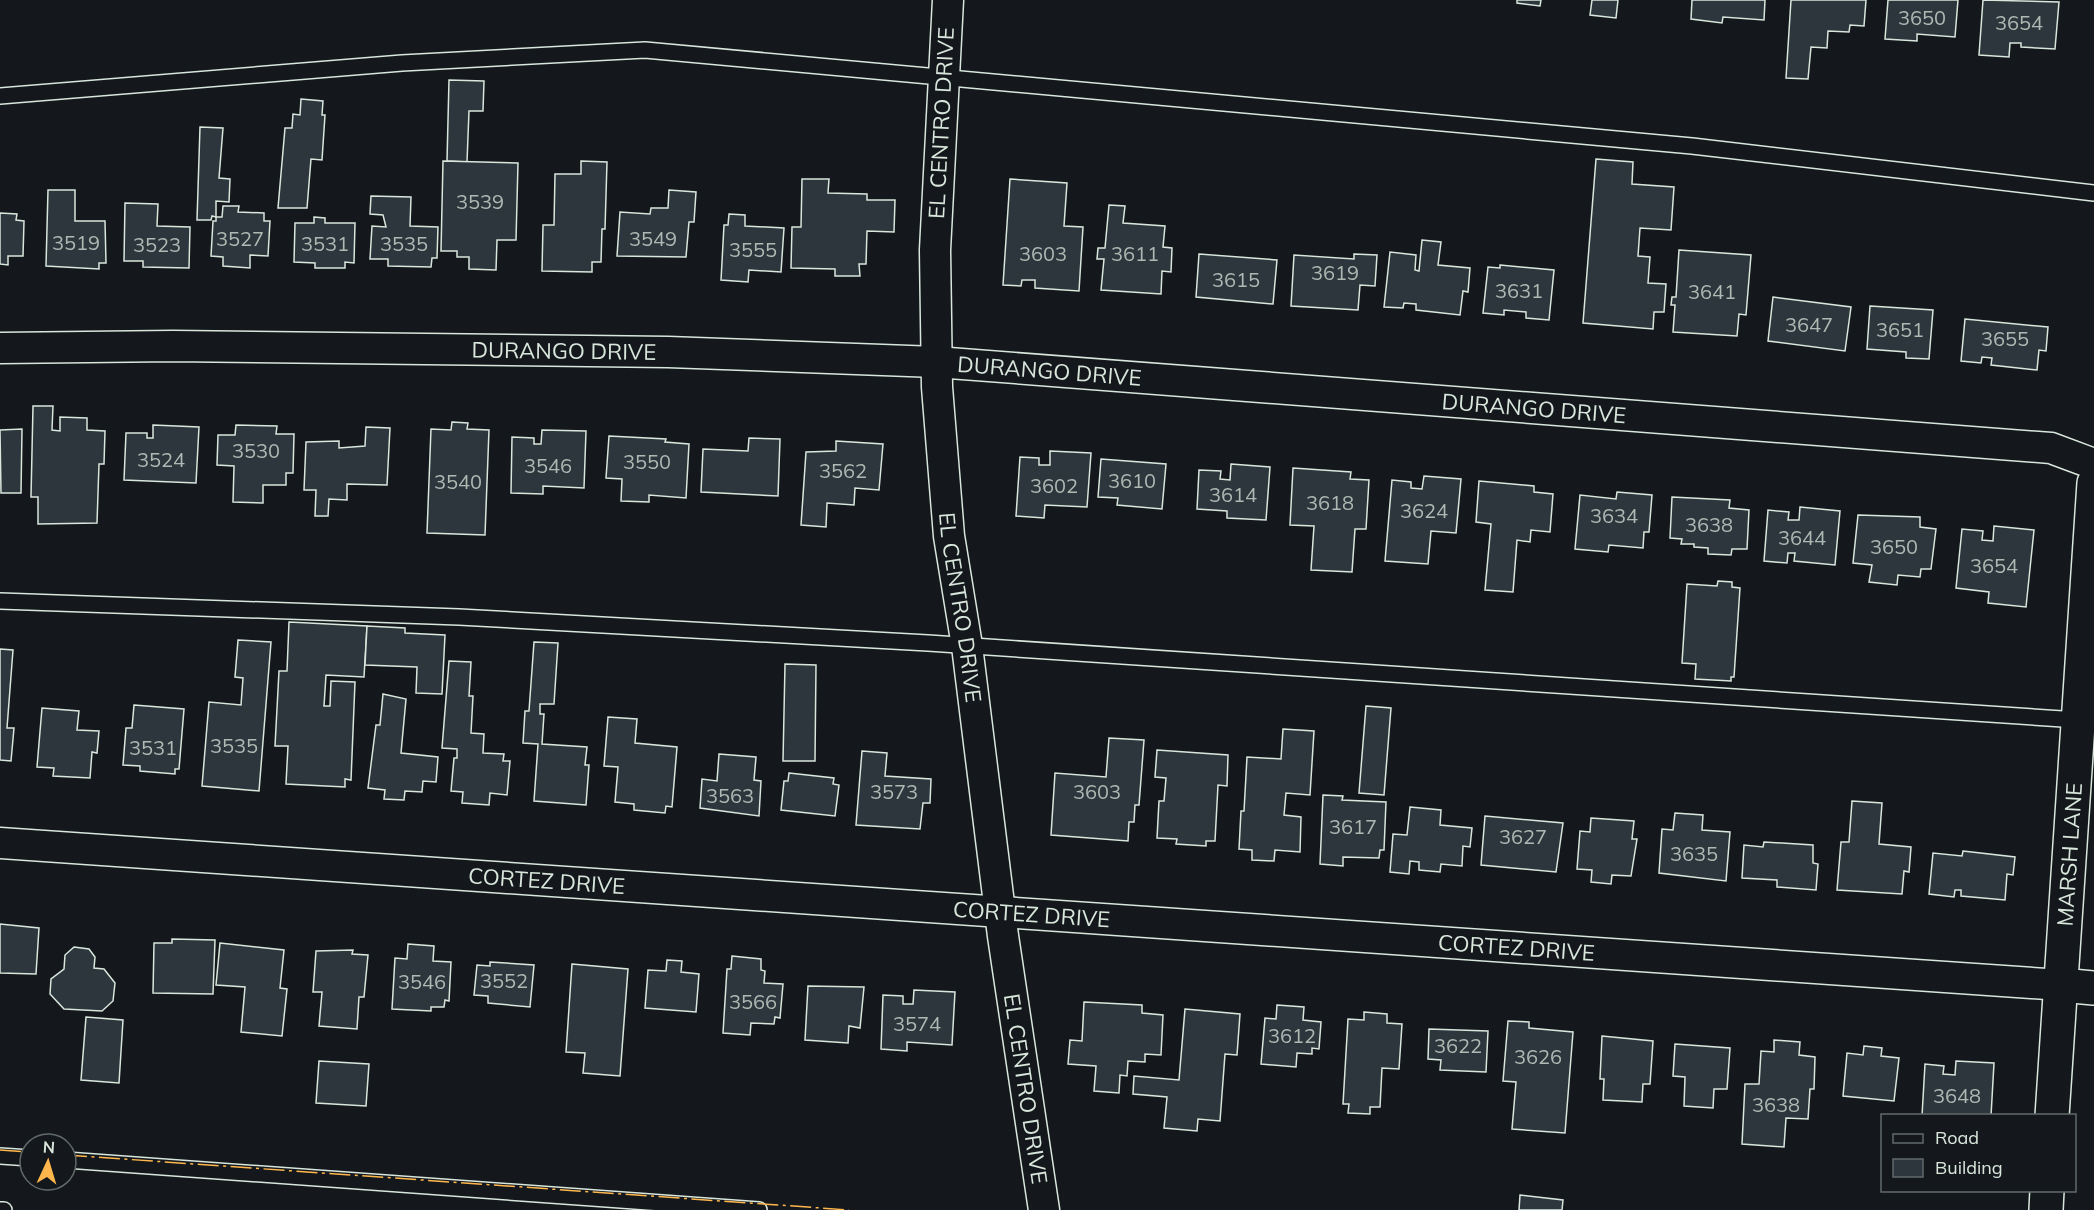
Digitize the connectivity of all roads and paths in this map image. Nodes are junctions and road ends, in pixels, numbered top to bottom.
1 (948, 0) edge
2 (943, 79) junction
3 (0, 96) edge
4 (2094, 193) edge
5 (0, 348) edge
6 (936, 362) junction
7 (2094, 464) edge
8 (2094, 483) edge
9 (0, 602) edge
10 (967, 646) junction
11 (2078, 720) junction
12 (0, 843) edge
13 (1001, 914) junction
14 (2061, 985) junction
15 (2094, 988) edge
16 (2052, 1114) edge
17 (0, 1156) edge
18 (18, 1157) edge
19 (78, 1161) edge
20 (2047, 1192) edge
21 (759, 1210) edge
22 (1044, 1210) edge
23 (2046, 1210) edge

1 - 2 street, EL CENTRO DRIVE
2 - 3 lane
2 - 4 lane
2 - 6 street, EL CENTRO DRIVE
5 - 6 street, DURANGO DRIVE
6 - 7 street, DURANGO DRIVE
6 - 10 street, EL CENTRO DRIVE
8 - 11 main road, MARSH LANE
9 - 10 lane
10 - 11 lane
10 - 13 street, EL CENTRO DRIVE
11 - 14 main road, MARSH LANE
12 - 13 street, CORTEZ DRIVE
13 - 14 street, CORTEZ DRIVE
13 - 22 street, EL CENTRO DRIVE
14 - 15 main road
14 - 16 main road, MARSH LANE
17 - 18 lane
19 - 21 lane
20 - 23 main road

